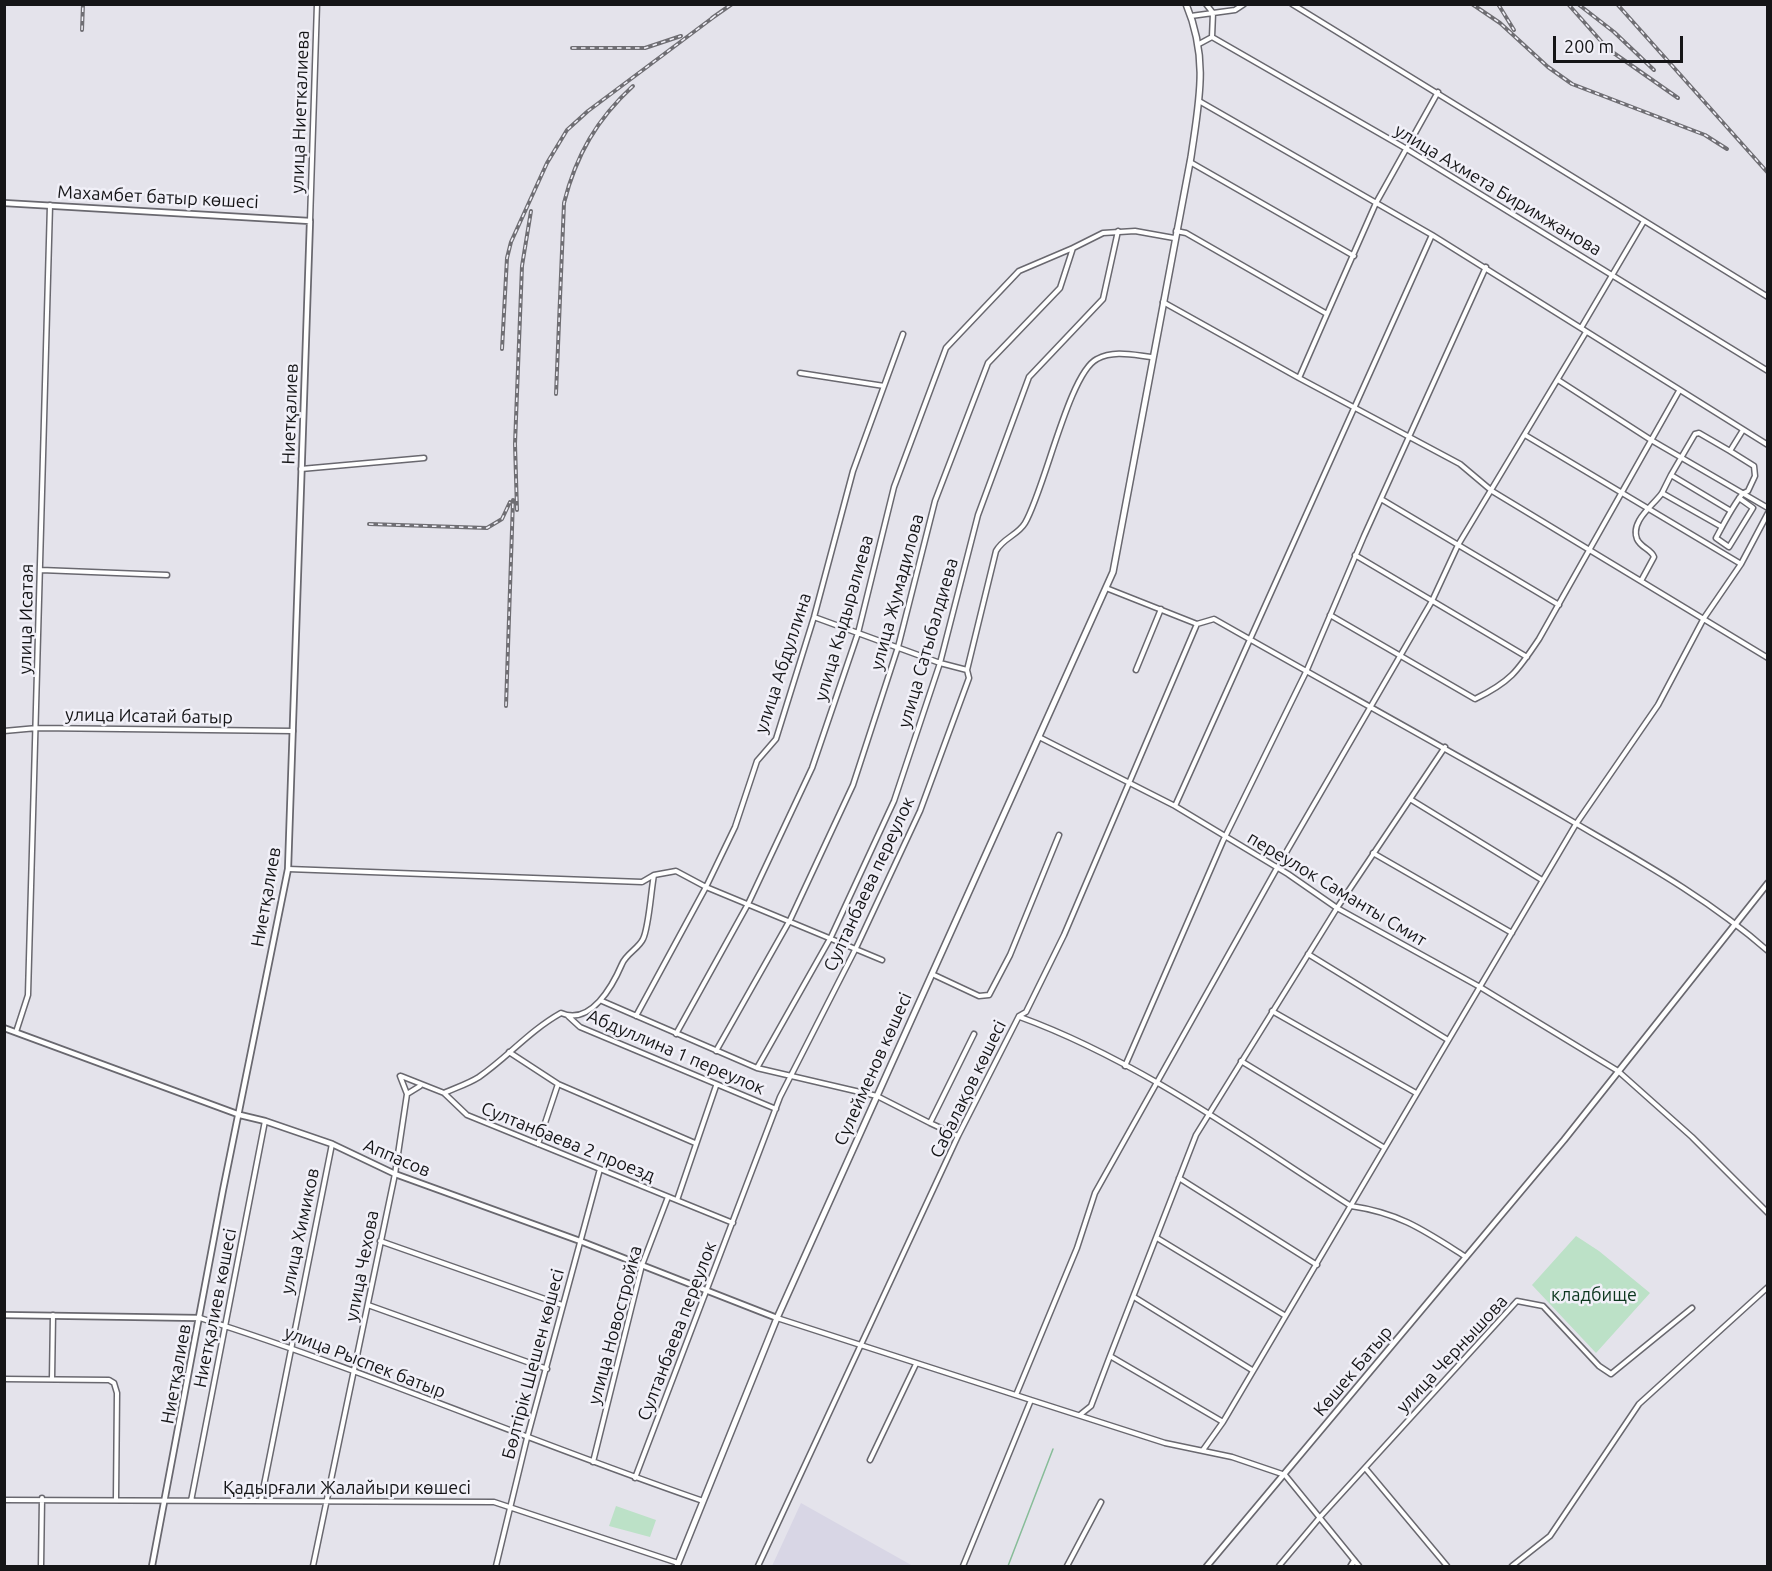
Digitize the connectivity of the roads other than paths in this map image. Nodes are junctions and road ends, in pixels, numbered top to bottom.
1 (317, 4) edge
2 (1186, 4) edge
3 (1206, 4) edge
4 (1244, 4) edge
5 (1292, 4) edge
6 (1213, 13) junction
7 (1191, 16) junction
8 (1212, 37) junction
9 (1199, 44) junction
10 (1438, 92) junction
11 (1199, 101) junction
12 (1405, 148) junction
13 (1190, 162) junction
14 (1376, 202) junction
15 (4, 203) edge
16 (50, 205) junction
17 (310, 221) junction
18 (1644, 221) junction
19 (1118, 231) junction
20 (1175, 231) junction
21 (1432, 235) junction
22 (1174, 238) junction
23 (1073, 248) junction
24 (1354, 256) junction
25 (1486, 267) junction
26 (1612, 275) junction
27 (1767, 297) edge
28 (1162, 302) junction
29 (1327, 314) junction
30 (1581, 328) junction
31 (1587, 332) junction
32 (903, 334) dead end
33 (1151, 357) junction
34 (1767, 371) edge
35 (800, 373) dead end
36 (1299, 378) junction
37 (1558, 381) junction
38 (884, 386) junction
39 (1679, 391) junction
40 (1353, 408) junction
41 (1743, 430) junction
42 (1525, 435) junction
43 (1410, 436) junction
44 (1651, 440) junction
45 (1767, 445) edge
46 (1730, 451) junction
47 (1681, 457) junction
48 (424, 458) dead end
49 (302, 469) junction
50 (1671, 475) junction
51 (1492, 491) junction
52 (1619, 493) junction
53 (1662, 493) junction
54 (1743, 493) junction
55 (1739, 498) junction
56 (1380, 499) junction
57 (1767, 508) edge
58 (1648, 509) junction
59 (1731, 511) junction
60 (1767, 513) edge
61 (1722, 527) junction
62 (1716, 538) junction
63 (1458, 545) junction
64 (1712, 547) junction
65 (1588, 551) junction
66 (1355, 555) junction
67 (1741, 564) junction
68 (41, 570) junction
69 (167, 575) dead end
70 (1641, 581) junction
71 (1106, 588) junction
72 (1432, 601) junction
73 (1558, 605) junction
74 (1161, 609) junction
75 (1330, 615) junction
76 (814, 617) junction
77 (1704, 618) junction
78 (1197, 624) junction
79 (858, 633) junction
80 (1250, 640) junction
81 (898, 647) junction
82 (1399, 655) junction
83 (1527, 657) junction
84 (1767, 658) edge
85 (940, 663) junction
86 (967, 670) junction
87 (1136, 670) dead end
88 (1306, 672) junction
89 (1371, 707) junction
90 (37, 728) junction
91 (4, 731) edge
92 (293, 731) junction
93 (1039, 737) junction
94 (1444, 747) junction
95 (1128, 782) junction
96 (1410, 798) junction
97 (1175, 806) junction
98 (1575, 824) junction
99 (1059, 835) dead end
100 (1225, 837) junction
101 (1373, 853) junction
102 (1277, 868) junction
103 (288, 869) junction
104 (654, 875) junction
105 (1542, 880) junction
106 (1767, 883) edge
107 (706, 887) junction
108 (748, 903) junction
109 (1337, 908) junction
110 (790, 920) junction
111 (1735, 922) junction
112 (1512, 933) junction
113 (831, 937) junction
114 (856, 948) junction
115 (1767, 951) edge
116 (1308, 954) junction
117 (882, 960) dead end
118 (932, 974) junction
119 (1480, 987) junction
120 (602, 1001) junction
121 (1272, 1011) junction
122 (568, 1016) junction
123 (636, 1016) junction
124 (1019, 1016) junction
125 (4, 1028) edge
126 (16, 1032) junction
127 (676, 1034) junction
128 (974, 1034) dead end
129 (1448, 1040) junction
130 (716, 1051) junction
131 (509, 1052) junction
132 (1241, 1061) junction
133 (1125, 1066) junction
134 (757, 1068) junction
135 (1618, 1071) junction
136 (790, 1077) junction
137 (1156, 1083) junction
138 (558, 1084) junction
139 (421, 1086) junction
140 (716, 1086) junction
141 (1416, 1093) junction
142 (407, 1094) junction
143 (444, 1094) junction
144 (877, 1096) junction
145 (776, 1109) junction
146 (1208, 1114) junction
147 (240, 1115) junction
148 (265, 1121) junction
149 (930, 1123) junction
150 (958, 1136) junction
151 (695, 1143) junction
152 (332, 1144) junction
153 (538, 1144) junction
154 (1383, 1147) junction
155 (600, 1169) junction
156 (394, 1174) junction
157 (1179, 1178) junction
158 (668, 1197) junction
159 (676, 1200) junction
160 (1351, 1206) junction
161 (1767, 1213) edge
162 (733, 1223) junction
163 (1157, 1238) junction
164 (380, 1241) junction
165 (579, 1241) junction
166 (1466, 1257) junction
167 (642, 1265) junction
168 (1317, 1265) junction
169 (1767, 1287) edge
170 (706, 1292) junction
171 (1134, 1297) junction
172 (368, 1305) junction
173 (562, 1305) junction
174 (1692, 1308) dead end
175 (4, 1315) edge
176 (53, 1315) junction
177 (1284, 1315) junction
178 (200, 1318) junction
179 (777, 1318) junction
180 (225, 1326) junction
181 (860, 1344) junction
182 (290, 1346) junction
183 (1110, 1356) junction
184 (916, 1364) junction
185 (547, 1369) junction
186 (1252, 1370) junction
187 (355, 1372) junction
188 (4, 1379) edge
189 (52, 1379) junction
190 (1016, 1395) junction
191 (1031, 1400) junction
192 (1080, 1414) junction
193 (1223, 1422) junction
194 (527, 1438) junction
195 (1203, 1450) junction
196 (870, 1460) dead end
197 (593, 1462) junction
198 (1366, 1469) junction
199 (1285, 1475) junction
200 (635, 1478) junction
201 (42, 1498) junction
202 (116, 1498) junction
203 (326, 1499) junction
204 (4, 1500) edge
205 (261, 1500) junction
206 (166, 1501) junction
207 (191, 1501) junction
208 (703, 1501) junction
209 (1101, 1502) dead end
210 (510, 1505) junction
211 (1321, 1516) junction
212 (1354, 1561) junction
213 (678, 1565) edge
214 (41, 1566) edge
215 (152, 1566) edge
216 (313, 1566) edge
217 (496, 1566) edge
218 (758, 1566) edge
219 (963, 1566) edge
220 (1067, 1566) edge
221 (1207, 1566) edge
222 (1279, 1566) edge
223 (1351, 1566) edge
224 (1359, 1566) edge
225 (1447, 1566) edge
226 (1512, 1566) edge

1 - 17 street, улица Ниеткалиева
2 - 7 main road, Сүлейменов көшесі
3 - 6 street
4 - 6 street
5 - 10 street
6 - 7 street
6 - 8 street
7 - 9 main road, Сүлейменов көшесі
8 - 9 street
8 - 12 street, улица Ахмета Биримжанова
9 - 11 main road, Сүлейменов көшесі
10 - 12 street
10 - 18 street
11 - 13 main road, Сүлейменов көшесі
11 - 14 street
12 - 14 street
12 - 26 street, улица Ахмета Биримжанова
13 - 20 main road, Сүлейменов көшесі
13 - 24 street
14 - 21 street
14 - 24 street
15 - 16 street, Махамбет батыр көшесі
16 - 17 street, Махамбет батыр көшесі
16 - 68 street, улица Исатая
17 - 49 street, Ниетқалиев
18 - 26 street
18 - 27 street
19 - 22 street
19 - 23 street
19 - 85 street, улица Сатыбалдиева
20 - 22 main road, Сүлейменов көшесі
20 - 29 street
21 - 25 street
21 - 40 street
22 - 28 main road, Сүлейменов көшесі
23 - 79 street, улица Кыдыралиева
23 - 81 street, улица Жумадилова
24 - 29 street
25 - 30 street
25 - 43 street
26 - 30 street
26 - 34 street, улица Ахмета Биримжанова
28 - 33 main road, Сүлейменов көшесі
28 - 36 street
29 - 36 street
30 - 31 street
31 - 37 street
31 - 39 street
32 - 38 street, улица Абдуллина
33 - 71 main road, Сүлейменов көшесі
33 - 86 street, Султанбаева переулок
35 - 38 street
36 - 40 street
37 - 42 street
37 - 44 street
38 - 76 street, улица Абдуллина
39 - 41 street
39 - 44 street
40 - 43 street
40 - 80 street
41 - 45 street
41 - 46 street
42 - 51 street
42 - 52 street
43 - 51 street
43 - 56 street
44 - 47 street
44 - 52 street
46 - 47 street
46 - 54 street
47 - 50 street
47 - 54 street
48 - 49 street
49 - 92 street, Ниетқалиев
50 - 53 street
50 - 59 street
51 - 63 street
51 - 65 street
52 - 58 street
52 - 65 street
53 - 58 street
53 - 61 street
54 - 55 street
54 - 57 street
55 - 59 street
55 - 62 street
56 - 63 street
56 - 66 street
58 - 64 street
58 - 70 street
59 - 61 street
60 - 67 street
61 - 62 street
62 - 64 street
63 - 72 street
63 - 73 street
64 - 67 street
65 - 70 street
65 - 73 street
66 - 72 street
66 - 75 street
67 - 77 street
68 - 69 street
68 - 90 street, улица Исатая
70 - 77 street
71 - 74 street
71 - 93 main road, Сүлейменов көшесі
72 - 82 street
72 - 83 street
73 - 83 street
74 - 78 street
74 - 87 street
75 - 82 street
75 - 88 street
76 - 79 street
76 - 107 street, улица Абдуллина
77 - 84 street
77 - 98 street
78 - 80 street
78 - 95 street, Сабалақов көшесі
79 - 81 street
79 - 108 street, улица Кыдыралиева
80 - 88 street
80 - 97 street
81 - 85 street
81 - 110 street, улица Жумадилова
82 - 83 street
82 - 89 street
85 - 86 street
85 - 113 street, улица Сатыбалдиева
86 - 114 street, Султанбаева переулок
88 - 89 street
88 - 100 street
89 - 94 street
89 - 102 street
90 - 91 street, улица Исатай батыр
90 - 92 street, улица Исатай батыр
90 - 126 street, улица Исатая
92 - 103 street, Ниетқалиев
93 - 95 street, переулок Саманты Смит
93 - 118 main road, Сүлейменов көшесі
94 - 96 street
94 - 98 street
95 - 97 street, переулок Саманты Смит
95 - 124 street, Сабалақов көшесі
96 - 101 street
96 - 105 street
97 - 100 street, переулок Саманты Смит
98 - 105 street
98 - 111 street
99 - 118 street
100 - 102 street, переулок Саманты Смит
100 - 133 street
101 - 109 street
101 - 112 street
102 - 109 street, переулок Саманты Смит
102 - 137 street
103 - 104 street
103 - 147 street, Ниетқалиев
104 - 107 street
104 - 120 street
105 - 112 street
106 - 111 street, Көшек Батыр
107 - 108 street
107 - 123 street, улица Абдуллина
108 - 110 street
108 - 127 street, улица Кыдыралиева
109 - 116 street
109 - 119 street, переулок Саманты Смит
110 - 113 street
110 - 130 street, улица Жумадилова
111 - 115 street
111 - 135 street, Көшек Батыр
112 - 119 street
113 - 114 street
113 - 134 street, улица Сатыбалдиева
114 - 117 street
114 - 136 street, Султанбаева переулок
116 - 121 street
116 - 129 street
118 - 144 main road, Сүлейменов көшесі
119 - 129 street
119 - 135 street, переулок Саманты Смит
120 - 122 street
120 - 123 street
121 - 132 street
121 - 141 street
122 - 131 street
122 - 140 street, Абдуллина 1 переулок
123 - 127 street
124 - 133 street
124 - 150 street, Сабалақов көшесі
125 - 126 street, Аппасов
126 - 147 street, Аппасов
127 - 130 street
128 - 149 street
129 - 141 street
130 - 134 street
131 - 138 street
131 - 143 street
132 - 146 street
132 - 154 street
133 - 137 street
134 - 136 street
135 - 161 street, переулок Саманты Смит
135 - 166 street, Көшек Батыр
136 - 144 street
136 - 145 street, Султанбаева переулок
137 - 146 street
137 - 190 street
138 - 151 street
138 - 153 street
139 - 142 street
139 - 142 street, Султанбаева 2 проезд
139 - 143 street, Султанбаева 2 проезд
140 - 145 street, Абдуллина 1 переулок
140 - 151 street
141 - 154 street
142 - 156 street, улица Чехова
143 - 153 street, Султанбаева 2 проезд
144 - 149 street
144 - 179 main road, Сүлейменов көшесі
145 - 162 street, Султанбаева переулок
146 - 157 street
146 - 160 street
147 - 148 street, Аппасов
147 - 178 street, Ниетқалиев
148 - 152 street, Аппасов
148 - 180 street, Ниетқалиев көшесі
149 - 150 street
150 - 181 street, Сабалақов көшесі
151 - 159 street
152 - 156 street, Аппасов
152 - 182 street, улица Химиков
153 - 155 street, Султанбаева 2 проезд
154 - 160 street
155 - 158 street, Султанбаева 2 проезд
155 - 165 street, Бөлтірік Шешен көшесі
156 - 164 street, улица Чехова
156 - 165 street, Аппасов
157 - 163 street
157 - 168 street
158 - 159 street, Султанбаева 2 проезд
158 - 167 street, улица Новостройка
159 - 162 street, Султанбаева 2 проезд
160 - 166 street
160 - 168 street
162 - 170 street, Султанбаева переулок
163 - 171 street
163 - 177 street
164 - 172 street, улица Чехова
164 - 173 street
165 - 167 street, Аппасов
165 - 173 street, Бөлтірік Шешен көшесі
166 - 199 street, Көшек Батыр
167 - 170 street, Аппасов
167 - 197 street, улица Новостройка
168 - 177 street
169 - 226 street
170 - 179 street, Аппасов
170 - 200 street, Султанбаева переулок
171 - 183 street
171 - 186 street
172 - 185 street
172 - 187 street, улица Чехова
173 - 185 street, Бөлтірік Шешен көшесі
174 - 198 street, улица Чернышова
175 - 176 street, улица Рыспек батыр
176 - 178 street, улица Рыспек батыр
176 - 189 street
177 - 186 street
178 - 180 street, улица Рыспек батыр
178 - 206 street, Ниетқалиев
179 - 181 street
179 - 208 main road, Сүлейменов көшесі
180 - 182 street, улица Рыспек батыр
180 - 207 street, Ниетқалиев көшесі
181 - 184 street
181 - 218 street, Сабалақов көшесі
182 - 187 street, улица Рыспек батыр
182 - 205 street, улица Химиков
183 - 192 street
183 - 193 street
184 - 190 street
184 - 196 street
185 - 194 street, Бөлтірік Шешен көшесі
186 - 193 street
187 - 194 street, улица Рыспек батыр
187 - 203 street, улица Чехова
188 - 189 street
189 - 202 street
190 - 191 street
191 - 192 street
191 - 219 street
192 - 195 street
193 - 195 street
194 - 197 street, улица Рыспек батыр
194 - 210 street, Бөлтірік Шешен көшесі
195 - 199 street
197 - 200 street, улица Рыспек батыр
198 - 211 street, улица Чернышова
198 - 225 street
199 - 211 street
199 - 221 street, Көшек Батыр
200 - 208 street, улица Рыспек батыр
201 - 202 street, Қадырғали Жалайыри көшесі
201 - 204 street, Қадырғали Жалайыри көшесі
201 - 214 street
202 - 206 street, Қадырғали Жалайыри көшесі
203 - 205 street, Қадырғали Жалайыри көшесі
203 - 210 street, Қадырғали Жалайыри көшесі
203 - 216 street, улица Чехова
205 - 207 street, Қадырғали Жалайыри көшесі
206 - 207 street, Қадырғали Жалайыри көшесі
206 - 215 street, Ниетқалиев
208 - 213 main road, Сүлейменов көшесі
209 - 220 street
210 - 213 street, Қадырғали Жалайыри көшесі
210 - 217 street, Бөлтірік Шешен көшесі
211 - 212 street
211 - 222 street, улица Чернышова
212 - 223 street
212 - 224 street

